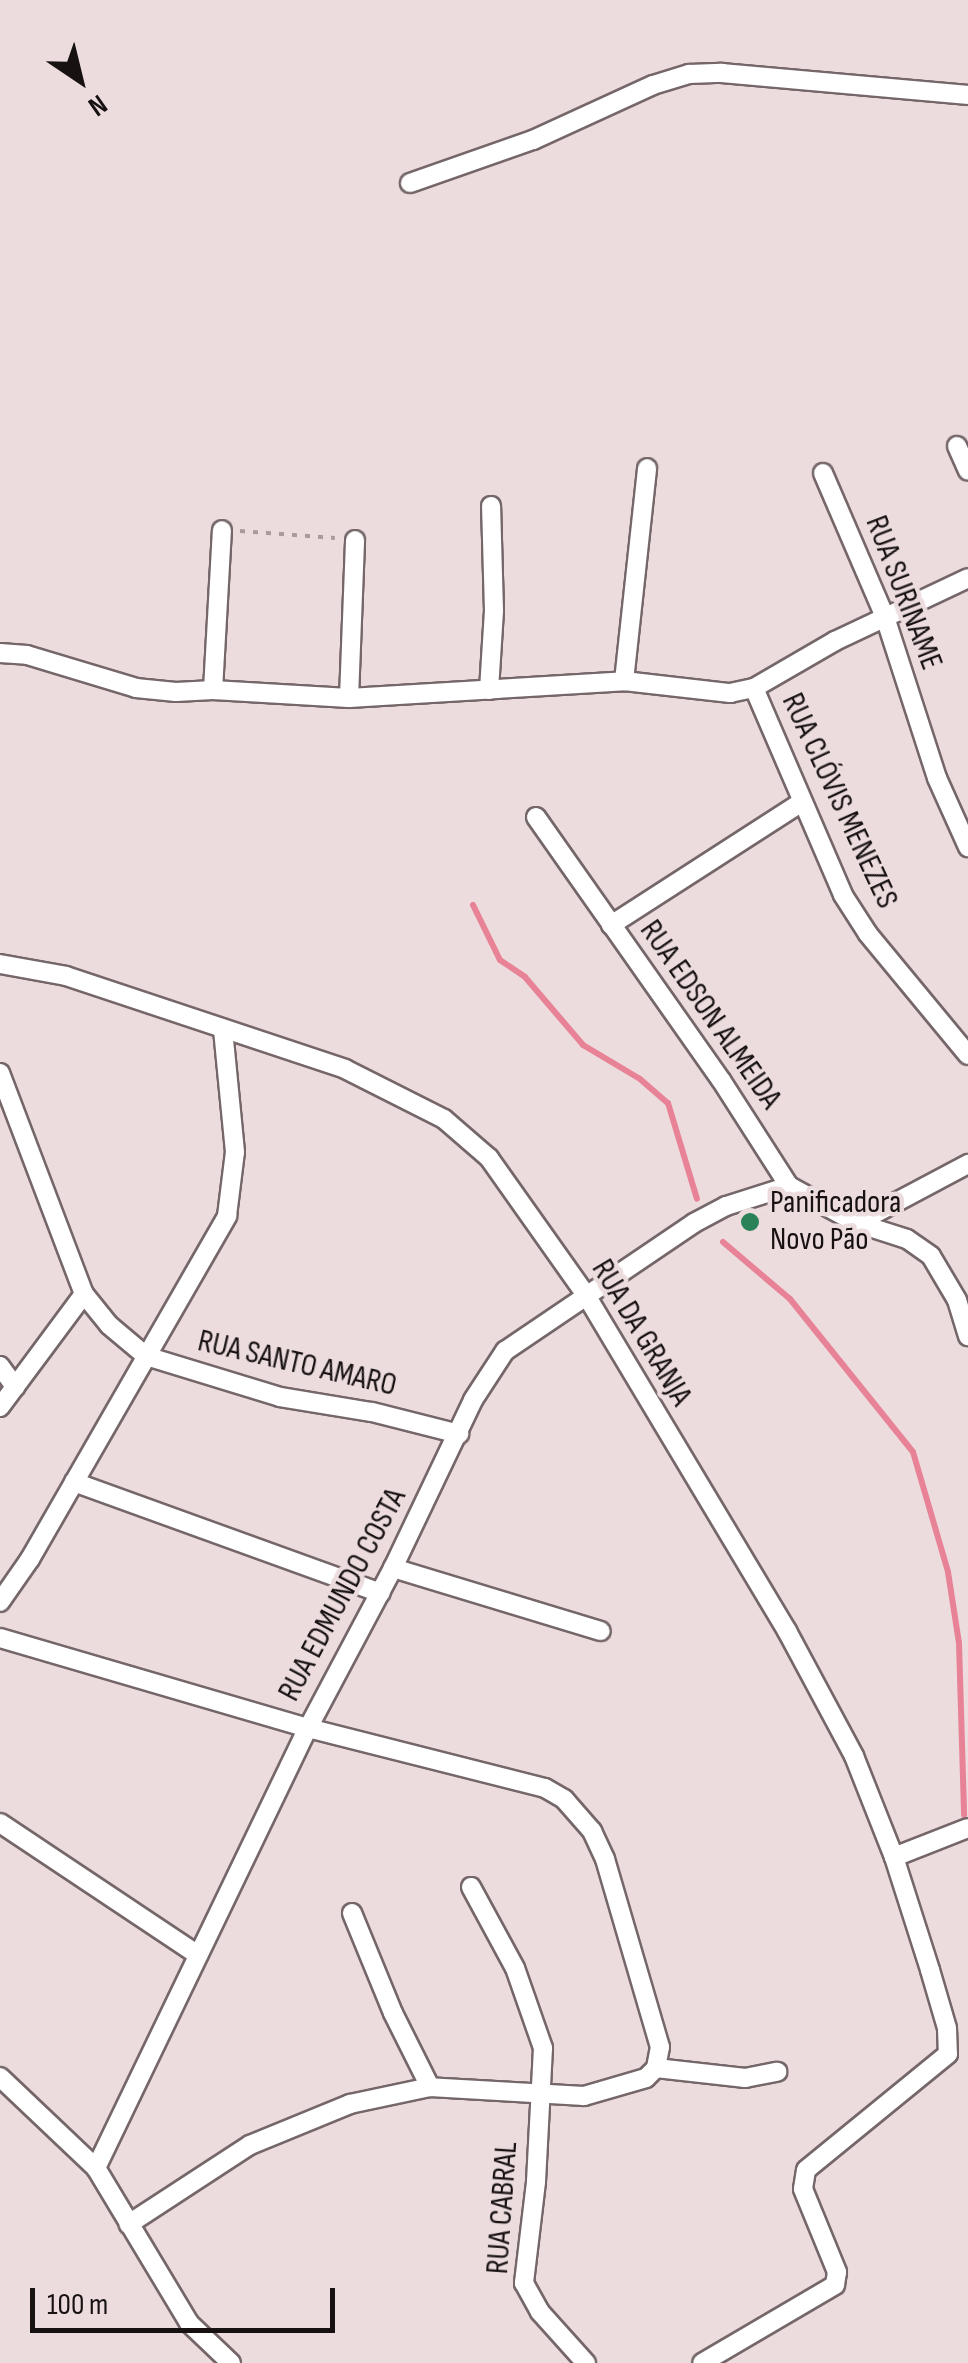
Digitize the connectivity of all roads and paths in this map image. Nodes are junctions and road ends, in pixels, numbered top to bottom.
1 (968, 95) edge
2 (410, 183) dead end
3 (957, 446) dead end
4 (647, 468) dead end
5 (968, 471) edge
6 (823, 473) dead end
7 (491, 506) dead end
8 (222, 530) joint
9 (354, 540) joint
10 (968, 578) edge
11 (886, 617) junction
12 (0, 653) edge
13 (624, 681) junction
14 (754, 688) junction
15 (212, 690) junction
16 (489, 690) junction
17 (349, 698) junction
18 (800, 802) junction
19 (536, 817) dead end
20 (968, 847) edge
21 (610, 924) junction
22 (0, 964) edge
23 (223, 1029) junction
24 (968, 1054) edge
25 (0, 1073) edge
26 (968, 1164) edge
27 (789, 1186) junction
28 (856, 1223) junction
29 (84, 1294) junction
30 (586, 1295) junction
31 (962, 1301) edge
32 (968, 1336) edge
33 (146, 1356) junction
34 (0, 1366) edge
35 (15, 1387) junction
36 (0, 1407) edge
37 (459, 1434) junction
38 (74, 1482) junction
39 (393, 1568) junction
40 (380, 1593) junction
41 (1, 1600) edge
42 (601, 1631) dead end
43 (0, 1638) edge
44 (308, 1728) junction
45 (0, 1823) edge
46 (968, 1828) edge
47 (894, 1857) junction
48 (470, 1887) dead end
49 (352, 1914) dead end
50 (198, 1956) junction
51 (656, 2068) junction
52 (777, 2072) dead end
53 (0, 2077) edge
54 (430, 2087) junction
55 (538, 2097) junction
56 (96, 2168) junction
57 (129, 2224) junction
58 (231, 2363) edge
59 (586, 2363) edge
60 (702, 2363) edge

1 - 2 street
3 - 5 street
4 - 13 street
6 - 11 street, RUA SURINAME
7 - 16 street
8 - 9 path
8 - 15 street
9 - 17 street
10 - 11 street
11 - 14 street
11 - 20 street, RUA SURINAME
12 - 15 street
13 - 14 street
13 - 16 street
14 - 18 street, RUA CLÓVIS MENEZES
15 - 17 street
16 - 17 street
18 - 21 street
18 - 24 street, RUA CLÓVIS MENEZES
19 - 21 street, RUA EDSON ALMEIDA
21 - 27 street, RUA EDSON ALMEIDA
22 - 23 street, RUA DA GRANJA
23 - 30 street, RUA DA GRANJA
23 - 33 street
25 - 29 street, RUA SANTO AMARO
26 - 28 street
27 - 28 street, RUA EDSON ALMEIDA
27 - 30 street, RUA EDMUNDO COSTA
28 - 31 street, RUA EDSON ALMEIDA
29 - 33 street, RUA SANTO AMARO
29 - 35 street
30 - 37 street, RUA EDMUNDO COSTA
30 - 47 street, RUA DA GRANJA
31 - 32 street, RUA EDSON ALMEIDA
33 - 37 street, RUA SANTO AMARO
33 - 38 street
34 - 35 street
35 - 36 street
37 - 39 street, RUA EDMUNDO COSTA
38 - 40 street
38 - 41 street
39 - 40 street, RUA EDMUNDO COSTA
39 - 42 street
40 - 44 street, RUA EDMUNDO COSTA
43 - 44 street
44 - 50 street, RUA EDMUNDO COSTA
44 - 51 street
45 - 50 street
46 - 47 street
47 - 60 street, RUA DA GRANJA
48 - 55 street, RUA CABRAL
49 - 54 street
50 - 56 street, RUA EDMUNDO COSTA
51 - 52 street
51 - 55 street
53 - 56 street
54 - 55 street
54 - 57 street
55 - 59 street, RUA CABRAL
56 - 57 street
57 - 58 street

